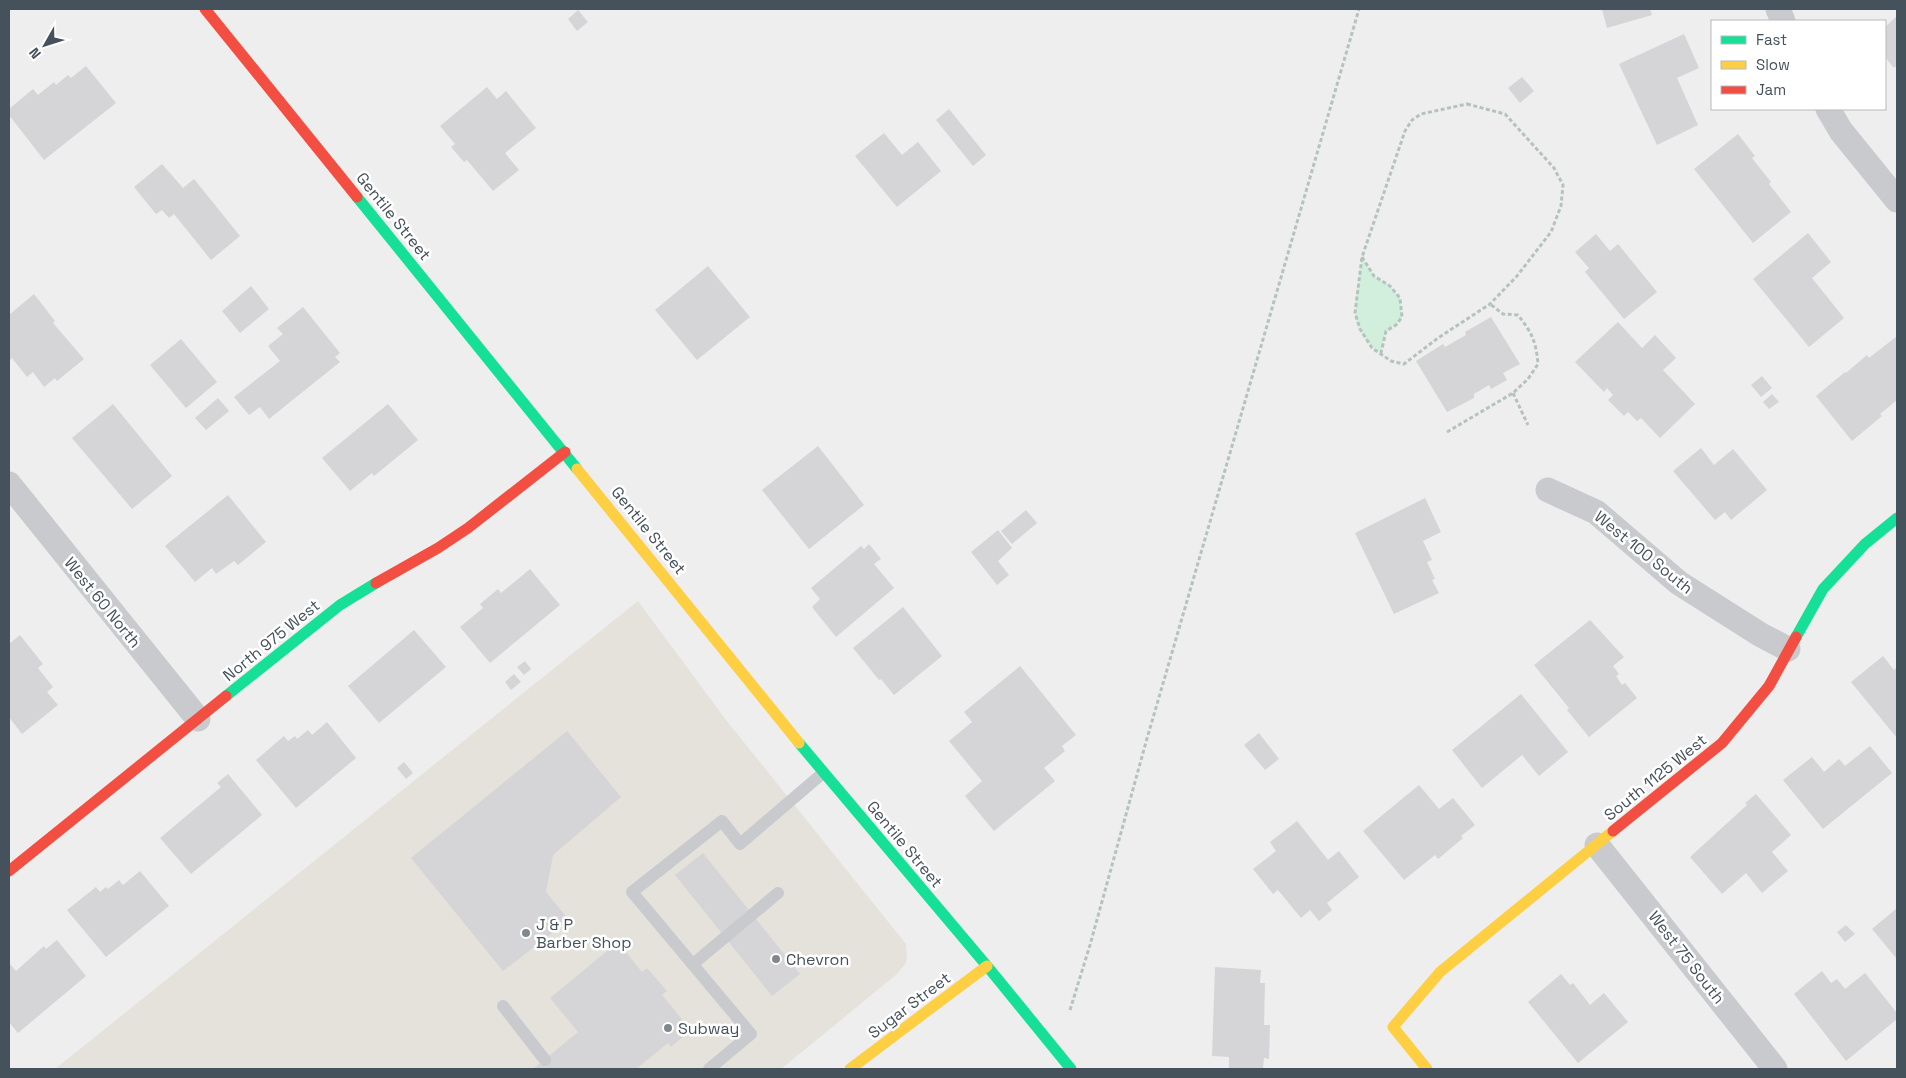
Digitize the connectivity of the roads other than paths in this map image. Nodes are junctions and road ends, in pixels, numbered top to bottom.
1 (205, 9) edge
2 (1829, 110) edge
3 (1897, 200) edge
4 (565, 452) junction
5 (9, 484) edge
6 (1548, 490) dead end
7 (1897, 518) edge
8 (1788, 649) junction
9 (198, 719) junction
10 (823, 773) junction
11 (1597, 844) junction
12 (9, 871) edge
13 (778, 893) dead end
14 (693, 964) junction
15 (987, 966) junction
16 (503, 1006) dead end
17 (545, 1060) dead end
18 (710, 1069) edge
19 (850, 1069) edge
20 (1071, 1069) edge
21 (1427, 1069) edge
22 (1775, 1069) edge

1 - 4 street, Gentile Street
2 - 3 street
4 - 9 street, North 975 West
4 - 10 street, Gentile Street
5 - 9 street, West 60 North
6 - 8 street, West 100 South
7 - 8 street, South 1125 West
8 - 11 street, South 1125 West
9 - 12 street, North 975 West
10 - 14 lane
10 - 15 street, Gentile Street
11 - 21 street, South 1125 West
11 - 22 street, West 75 South
13 - 14 lane
14 - 18 lane
15 - 19 street, Sugar Street
15 - 20 street, Gentile Street
16 - 17 lane

